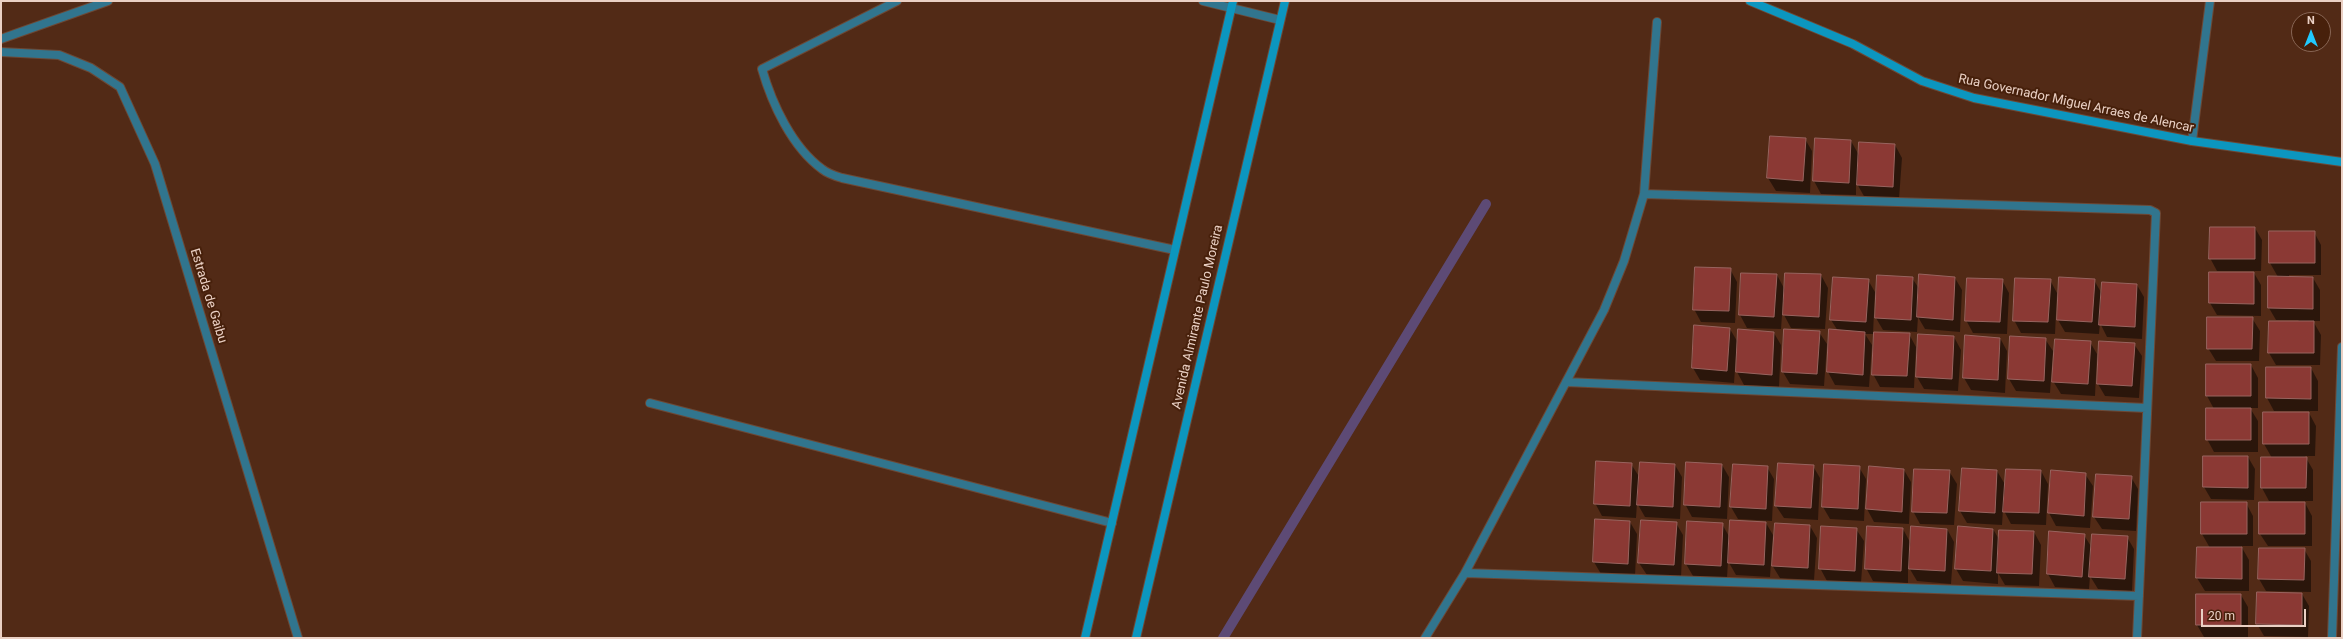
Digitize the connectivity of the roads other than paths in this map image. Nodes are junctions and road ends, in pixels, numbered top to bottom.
1 (108, 1) edge
2 (897, 1) edge
3 (1203, 1) edge
4 (1285, 1) edge
5 (1750, 1) edge
6 (2210, 1) edge
7 (1232, 4) edge
8 (1280, 20) junction
9 (1657, 22) dead end
10 (1, 39) edge
11 (1, 52) edge
12 (2192, 141) junction
13 (2342, 162) edge
14 (1644, 194) junction
15 (1175, 250) junction
16 (2342, 347) edge
17 (1566, 382) junction
18 (650, 403) dead end
19 (2147, 408) junction
20 (1112, 523) junction
21 (1465, 573) junction
22 (2139, 596) junction
23 (298, 638) edge
24 (1085, 638) edge
25 (1136, 638) edge
26 (1425, 638) edge
27 (2137, 638) edge
28 (2332, 638) edge

1 - 10 street
2 - 15 street
3 - 7 street
4 - 8 main road, Avenida Almirante Paulo Moreira
5 - 12 main road, Rua Governador Miguel Arraes de Alencar
6 - 12 street
7 - 8 street
7 - 15 main road
8 - 25 main road, Avenida Almirante Paulo Moreira
9 - 14 street
11 - 23 street, Estrada de Gaibu
12 - 13 main road, Rua Governador Miguel Arraes de Alencar
14 - 17 street
14 - 19 street
15 - 20 main road
16 - 28 street
17 - 19 street
17 - 21 street
18 - 20 street
19 - 22 street
20 - 24 main road
21 - 22 street
21 - 26 street
22 - 27 street

